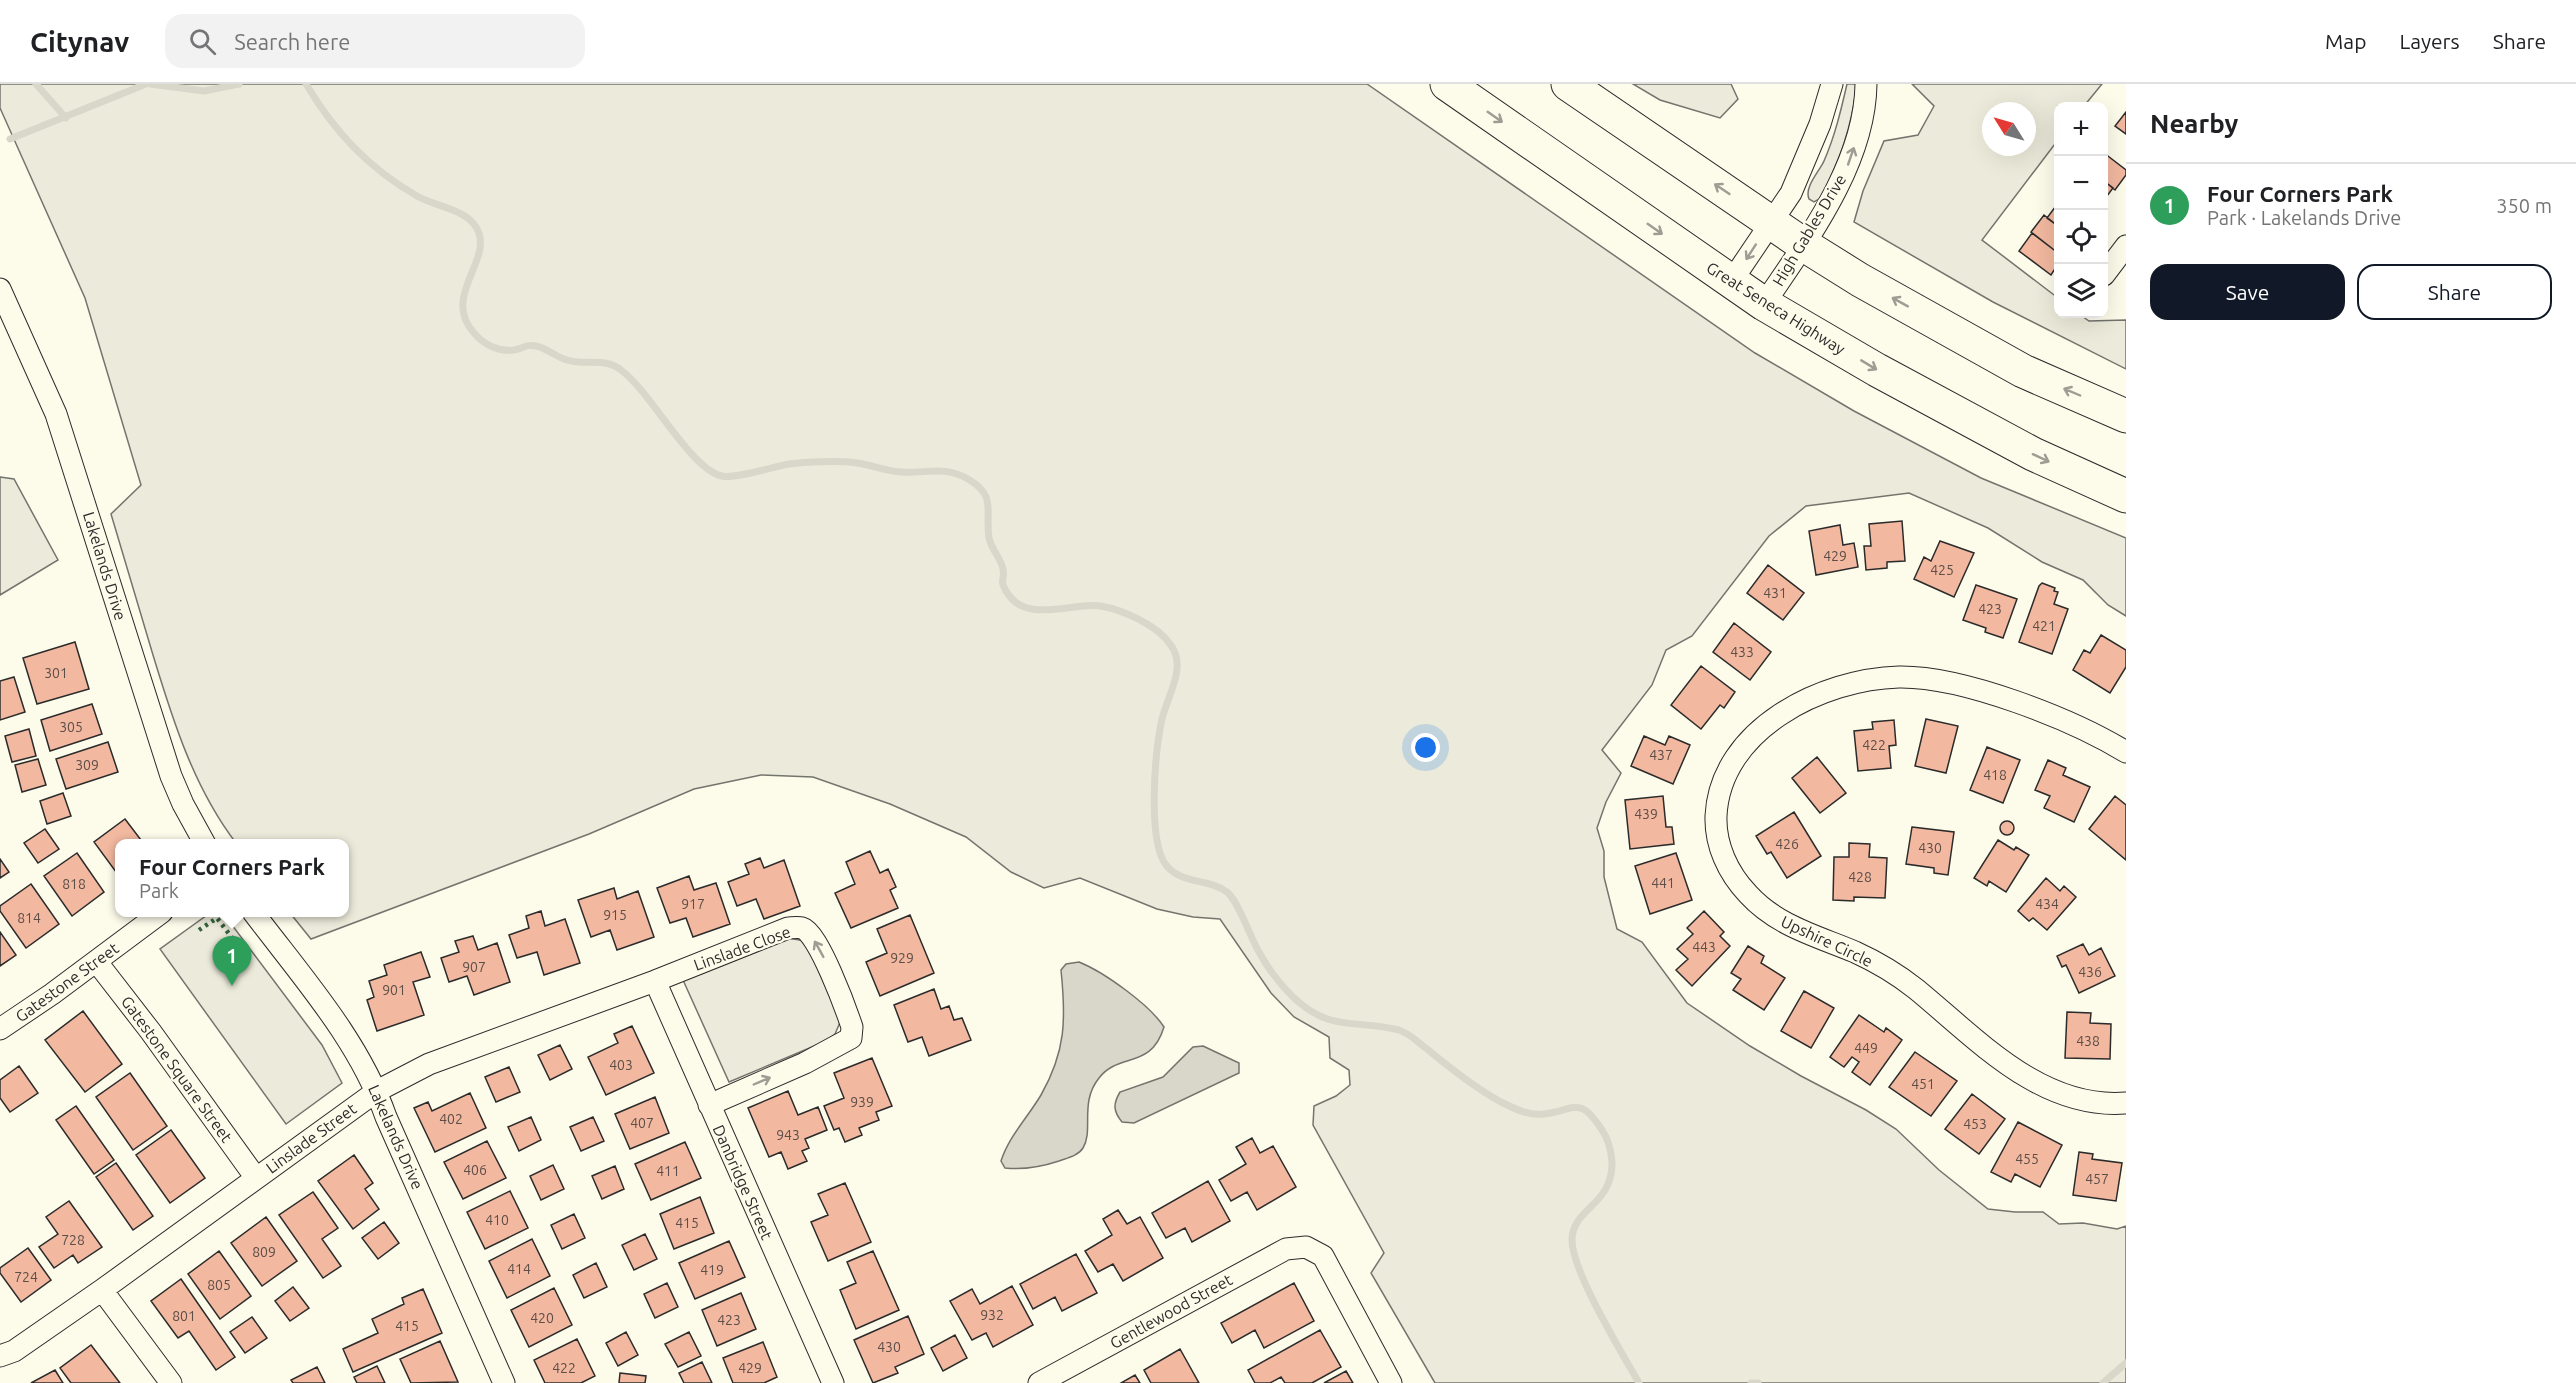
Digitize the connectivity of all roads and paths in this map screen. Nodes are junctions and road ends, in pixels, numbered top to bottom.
1 (1447, 84) edge
2 (1568, 84) edge
3 (1832, 84) edge
4 (1866, 84) edge
5 (1770, 222) junction
6 (1804, 245) junction
7 (2126, 246) edge
8 (2108, 269) edge
9 (1731, 282) junction
10 (0, 289) edge
11 (1764, 304) junction
12 (2126, 416) edge
13 (2126, 496) edge
14 (2126, 752) edge
15 (203, 839) edge
16 (155, 917) edge
17 (257, 917) edge
18 (96, 961) junction
19 (654, 981) junction
20 (0, 1029) edge
21 (377, 1091) junction
22 (2126, 1103) edge
23 (709, 1105) junction
24 (256, 1178) junction
25 (102, 1290) junction
26 (0, 1356) edge
27 (171, 1383) edge
28 (504, 1383) edge
29 (833, 1383) edge
30 (1039, 1383) edge
31 (1391, 1383) edge

1 -> 9 main road, Great Seneca Highway
5 -> 2 main road
3 - 5 street, High Gables Drive
6 -> 4 street, High Gables Drive
5 - 6 main road
5 -> 9 street, High Gables Drive
6 - 11 street, High Gables Drive
12 -> 6 main road
7 - 8 street
9 - 11 main road, Great Seneca Highway
10 - 15 street, Lakelands Drive
11 -> 13 main road, Great Seneca Highway
14 - 22 street, Upshire Circle
16 - 18 street, Gatestone Street
17 - 21 street, Lakelands Drive
18 - 20 street, Gatestone Street
18 - 24 street, Gatestone Square Street
19 - 21 street, Linslade Street
19 - 23 street, Danbridge Street
23 -> 19 street, Linslade Close
21 - 24 street, Linslade Street
21 - 28 street, Lakelands Drive
23 - 29 street, Danbridge Street
24 - 25 street, Linslade Street
25 - 26 street, Linslade Street
25 - 27 street
30 - 31 street, Gentlewood Street

